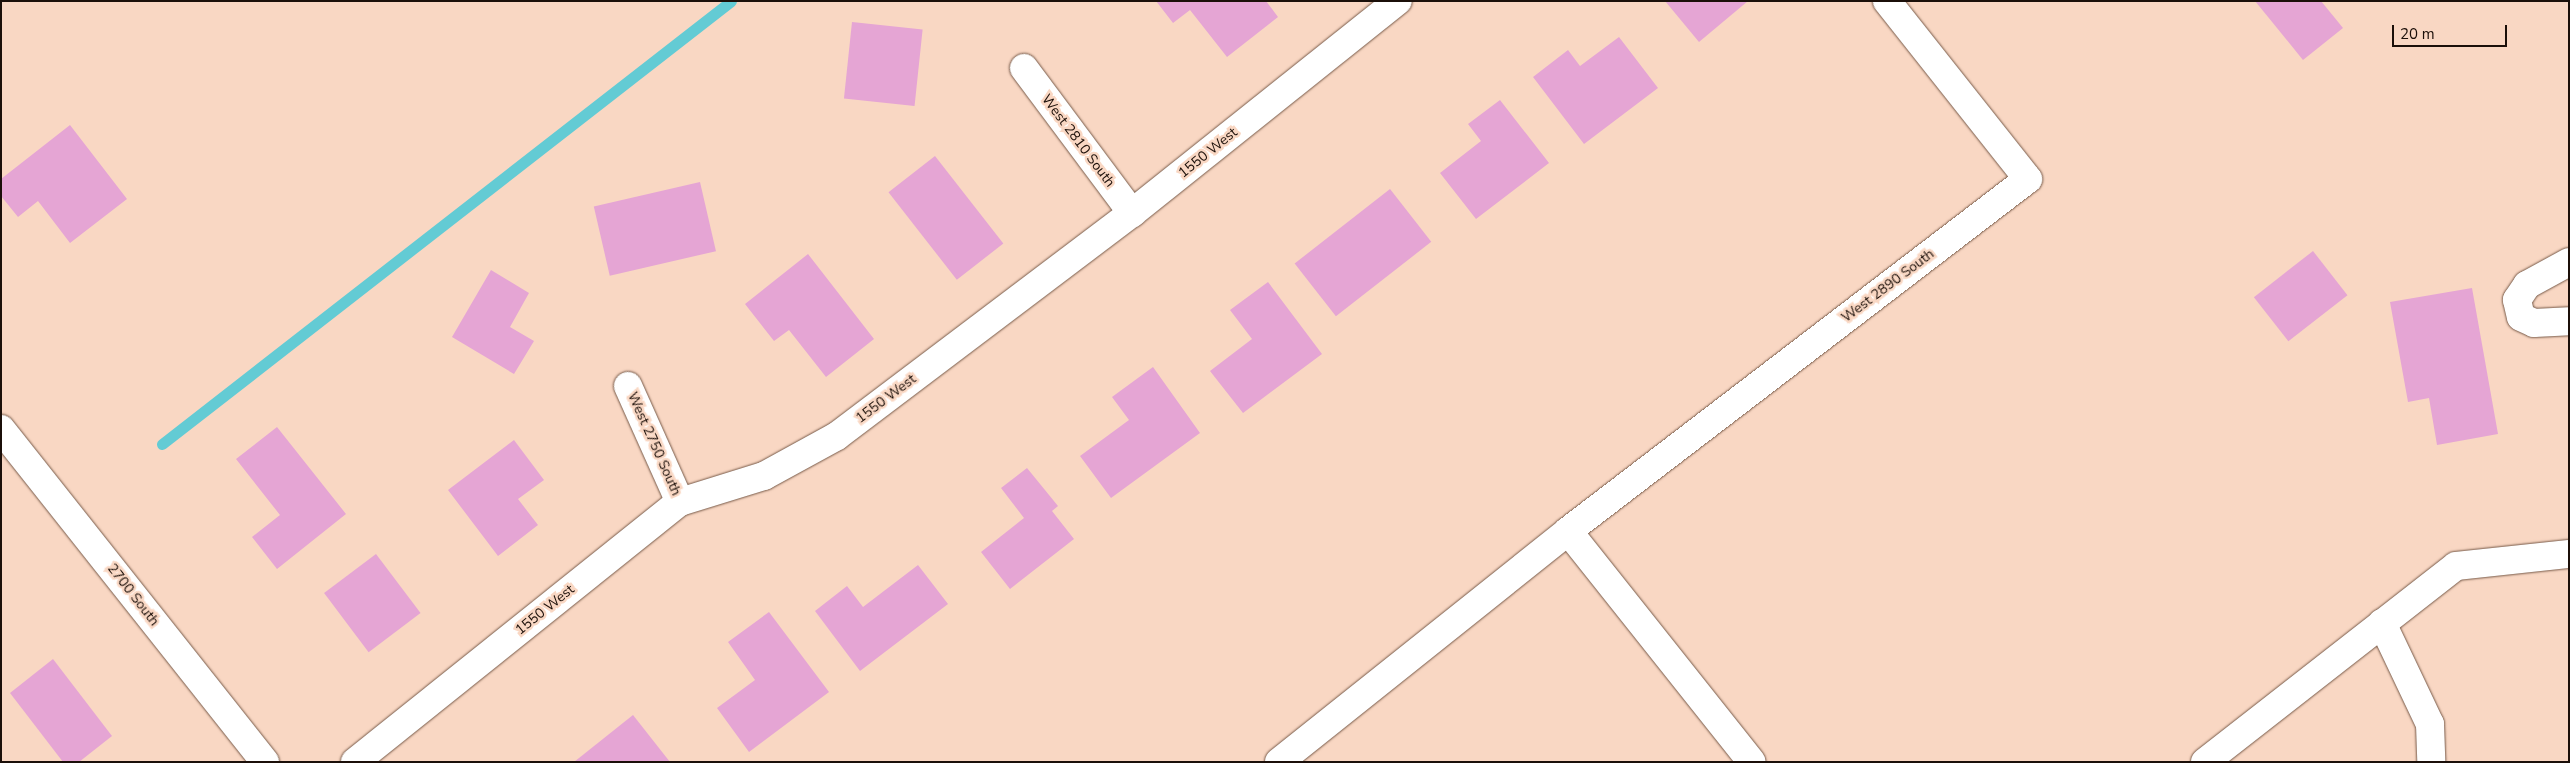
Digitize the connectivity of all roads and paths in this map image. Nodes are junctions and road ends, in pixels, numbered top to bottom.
1 (1398, 1) edge
2 (1887, 1) edge
3 (1024, 68) dead end
4 (1132, 213) junction
5 (2569, 262) edge
6 (2569, 321) edge
7 (628, 386) dead end
8 (1, 428) edge
9 (680, 502) junction
10 (1568, 531) junction
11 (2569, 554) edge
12 (2382, 623) junction
13 (265, 762) edge
14 (355, 762) edge
15 (1279, 762) edge
16 (1752, 762) edge
17 (2205, 762) edge
18 (2431, 762) edge

1 - 4 street, 1550 West
2 - 10 street, West 2890 South
3 - 4 street, West 2810 South
4 - 9 street, 1550 West
5 - 6 street
7 - 9 street, West 2750 South
8 - 13 street, 2700 South
9 - 14 street, 1550 West
10 - 15 street
10 - 16 street
11 - 12 street
12 - 17 street
12 - 18 street

